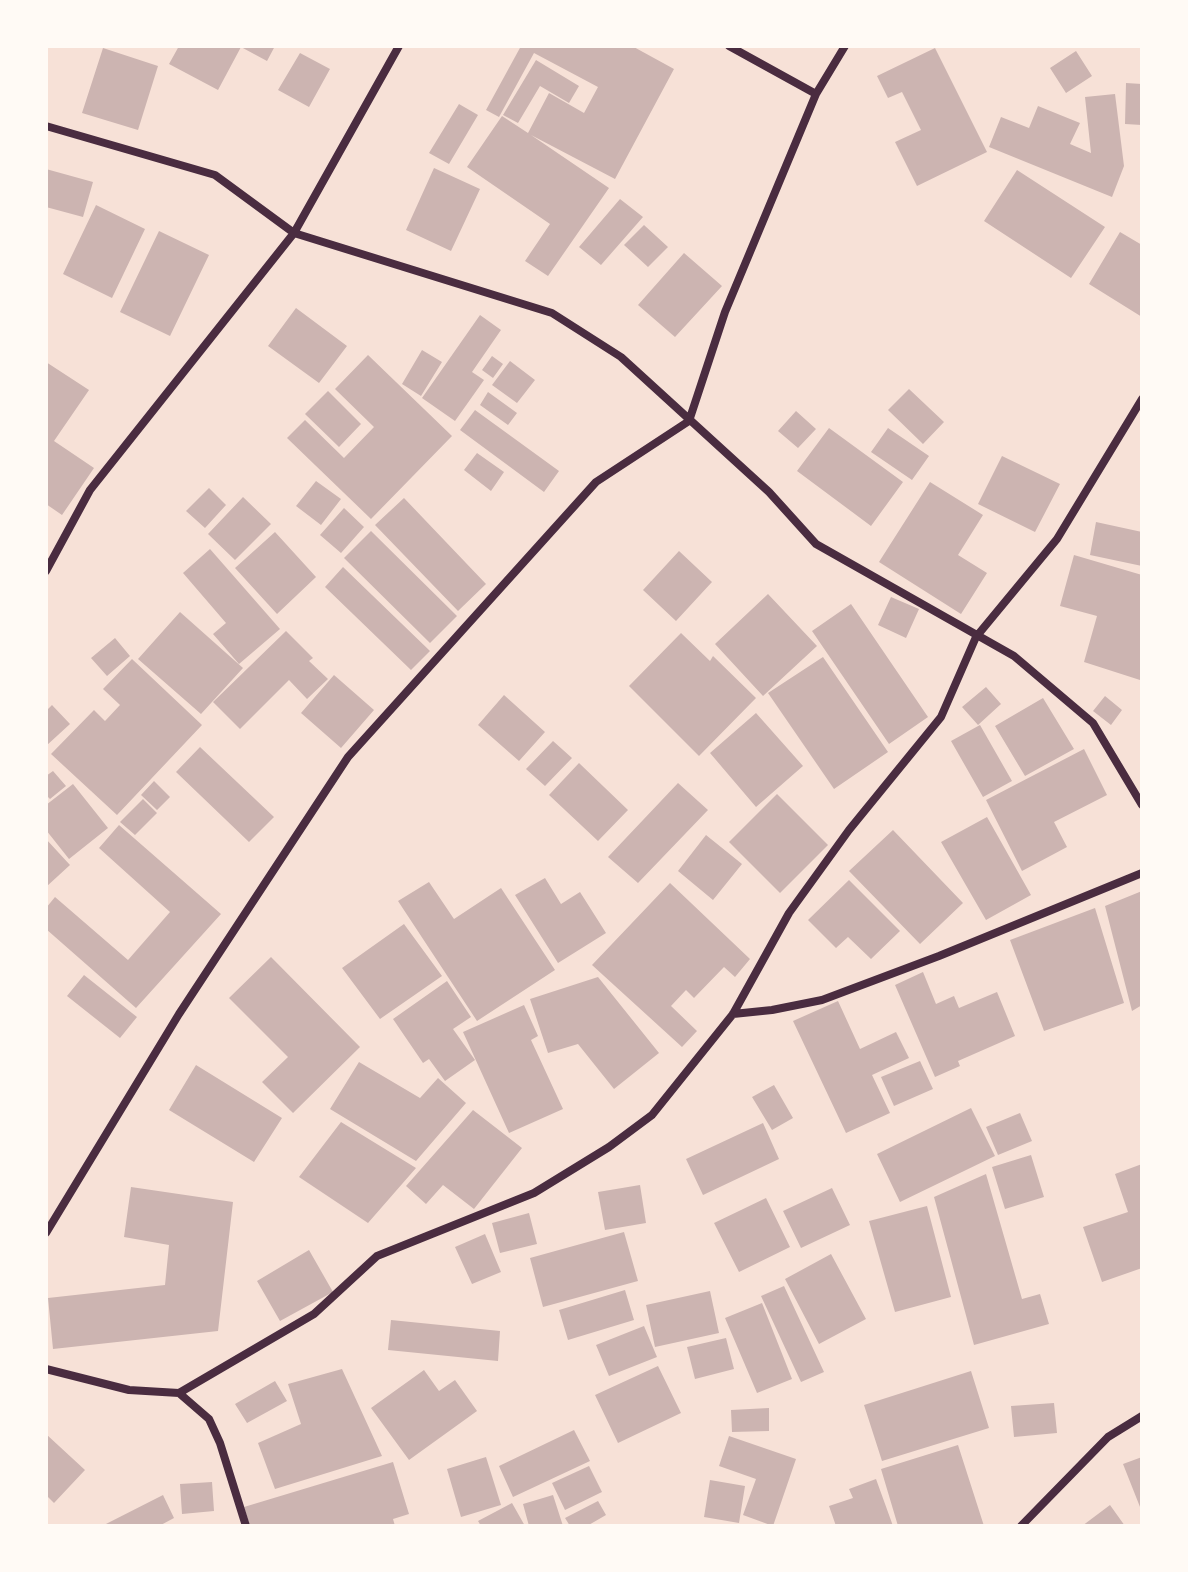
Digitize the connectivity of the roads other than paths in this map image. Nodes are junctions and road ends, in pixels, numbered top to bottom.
1 (399, 46) edge
2 (729, 46) edge
3 (845, 46) edge
4 (816, 94) junction
5 (46, 126) edge
6 (294, 233) junction
7 (1142, 399) edge
8 (689, 421) junction
9 (46, 571) edge
10 (976, 637) junction
11 (1142, 805) edge
12 (1142, 873) edge
13 (733, 1014) junction
14 (46, 1233) edge
15 (46, 1369) edge
16 (179, 1393) junction
17 (1142, 1416) edge
18 (246, 1526) edge
19 (1021, 1526) edge

1 - 6 street
2 - 4 street
3 - 4 street
4 - 8 street
5 - 6 street
6 - 8 street
6 - 9 street
7 - 10 street
8 - 10 street
8 - 14 street
10 - 11 street
10 - 13 street
12 - 13 street
13 - 16 street
15 - 16 street
16 - 18 street
17 - 19 street

